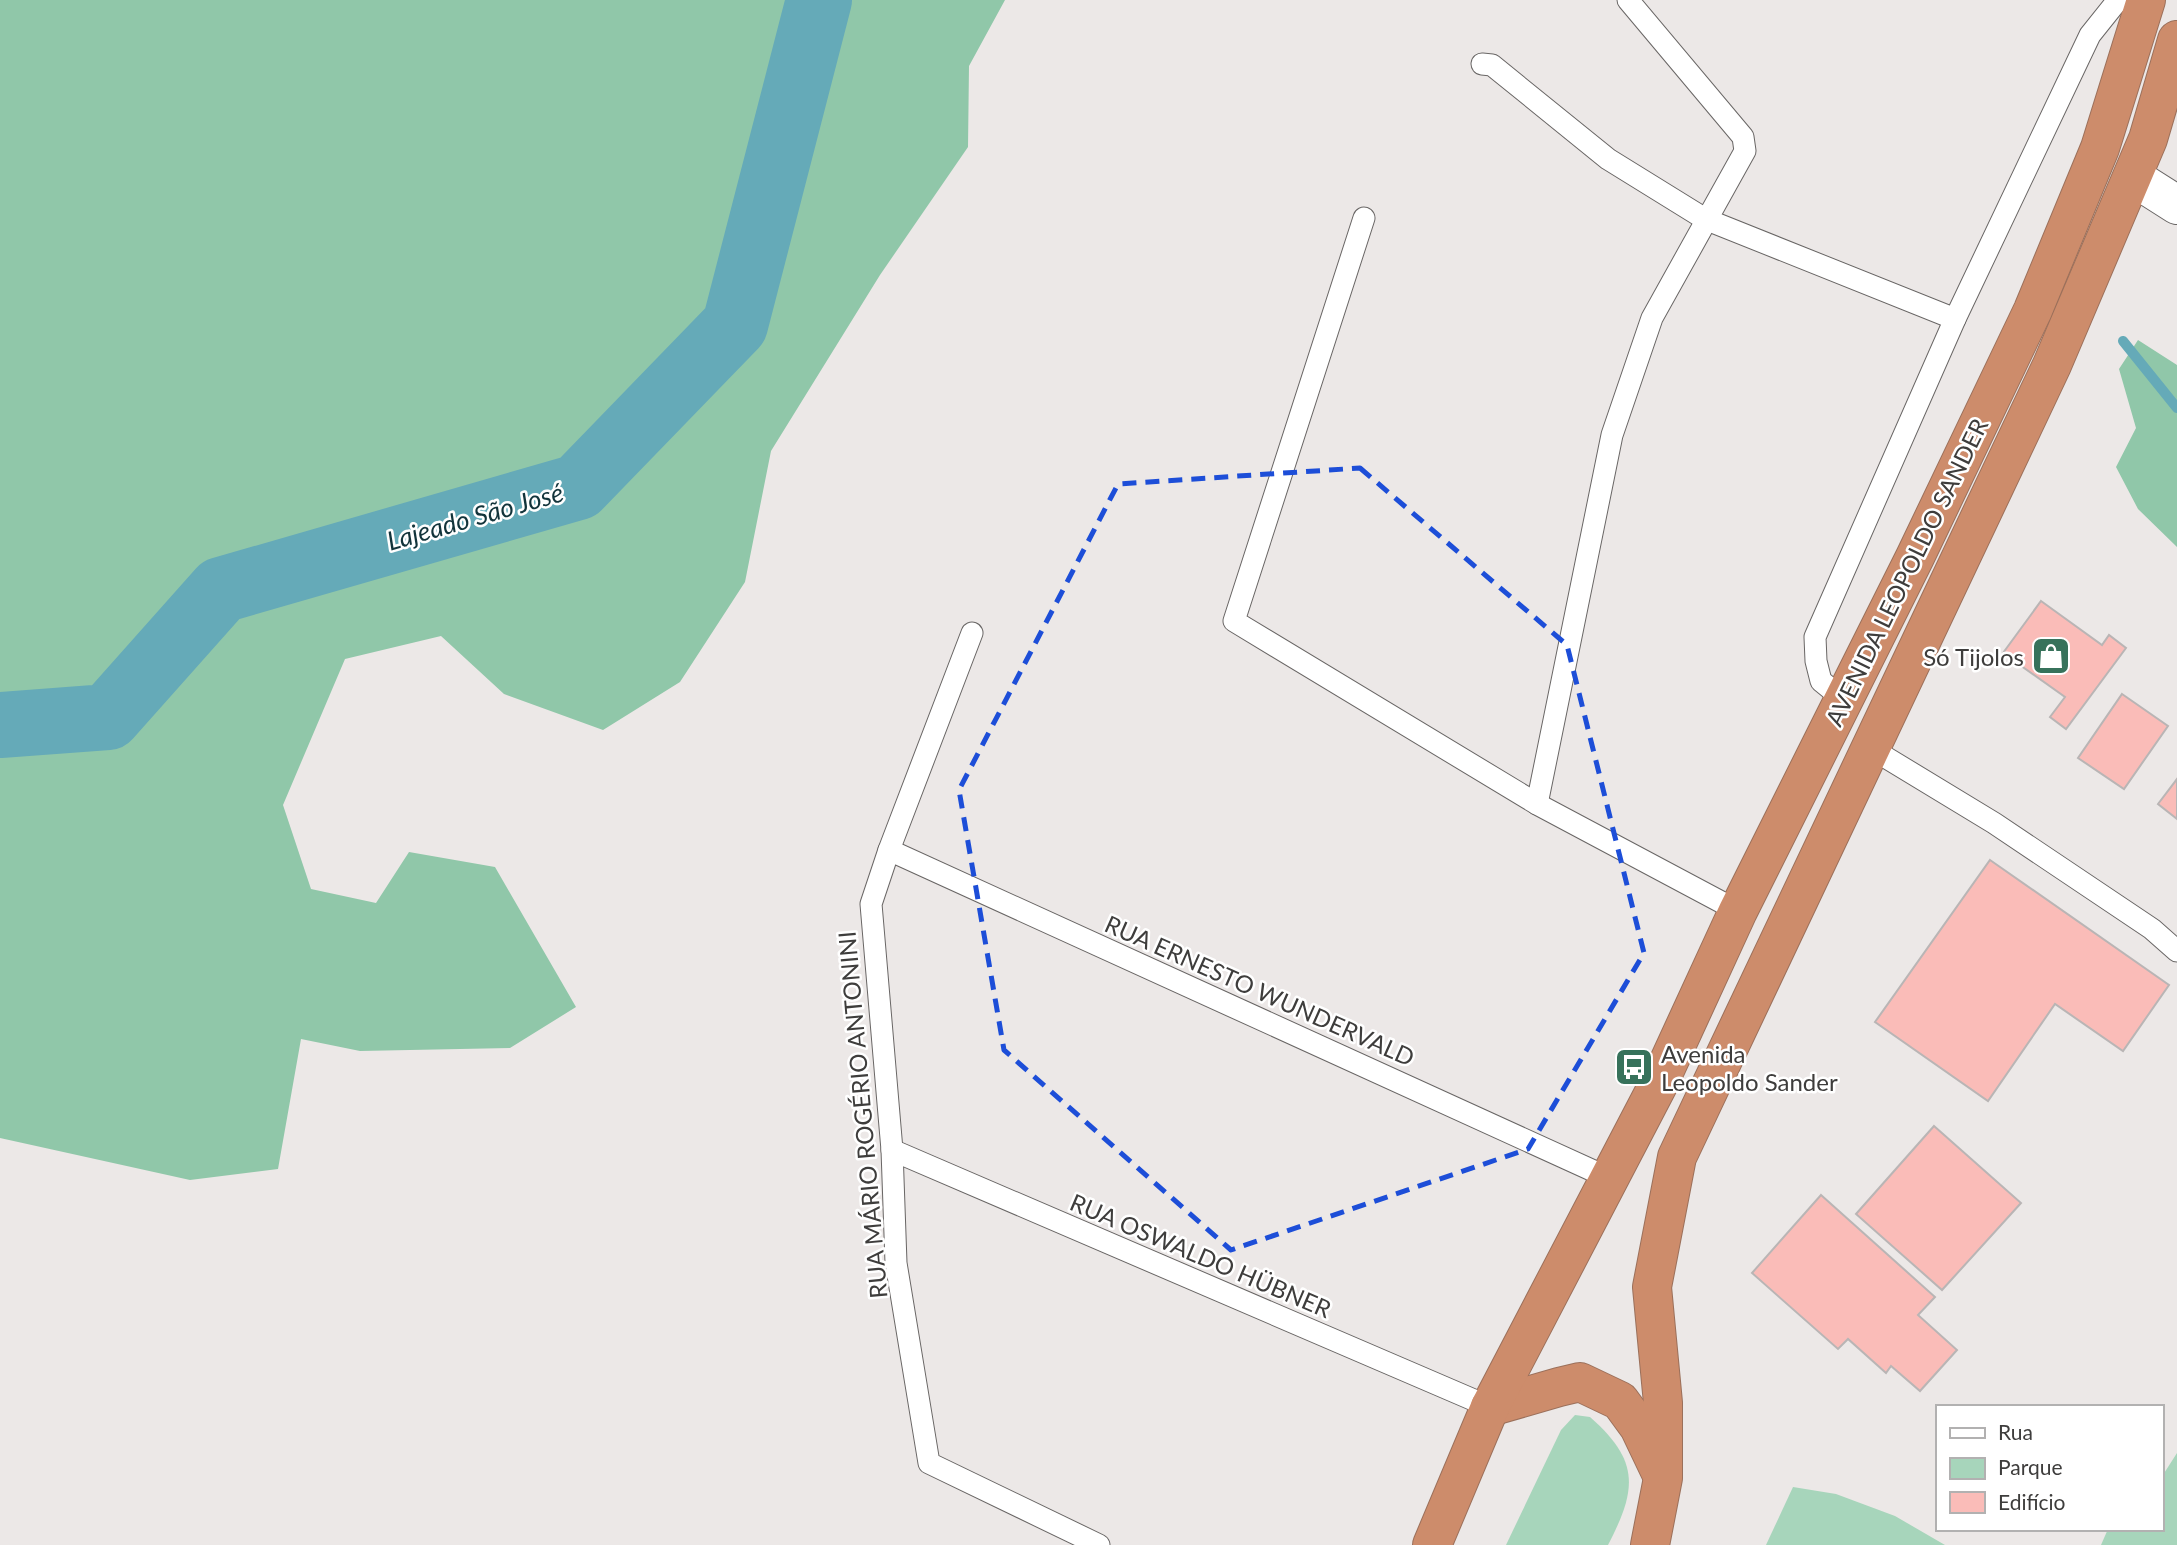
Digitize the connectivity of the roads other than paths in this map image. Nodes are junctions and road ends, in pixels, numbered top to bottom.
1 (1629, 0) edge
2 (2118, 0) edge
3 (2146, 0) edge
4 (2177, 40) edge
5 (1482, 64) dead end
6 (2133, 177) junction
7 (2177, 205) edge
8 (1364, 218) dead end
9 (1705, 219) junction
10 (1955, 319) junction
11 (972, 633) dead end
12 (1843, 698) junction
13 (1872, 749) junction
14 (1537, 804) junction
15 (889, 850) junction
16 (1738, 911) junction
17 (2177, 951) edge
18 (892, 1150) junction
19 (1609, 1178) junction
20 (1490, 1408) junction
21 (1663, 1478) junction
22 (1099, 1545) edge
23 (1432, 1545) edge
24 (1650, 1545) edge

1 - 9 lane
2 - 10 lane
3 - 12 highway, AVENIDA LEOPOLDO SANDER
4 - 6 highway, AVENIDA LEOPOLDO SANDER
5 - 9 lane
6 - 7 street
6 - 13 highway, AVENIDA LEOPOLDO SANDER
8 - 14 lane
9 - 10 lane
9 - 14 lane
10 - 12 lane
11 - 15 lane, RUA MÁRIO ROGÉRIO ANTONINI
12 - 16 highway, AVENIDA LEOPOLDO SANDER
13 - 17 lane
13 - 21 highway, AVENIDA LEOPOLDO SANDER
14 - 16 lane
15 - 18 lane, RUA MÁRIO ROGÉRIO ANTONINI
15 - 19 lane, RUA ERNESTO WUNDERVALD
16 - 19 highway, AVENIDA LEOPOLDO SANDER
18 - 20 lane, RUA OSWALDO HÜBNER
18 - 22 lane, RUA MÁRIO ROGÉRIO ANTONINI
19 - 20 highway, AVENIDA LEOPOLDO SANDER
20 - 21 highway
20 - 23 highway, AVENIDA LEOPOLDO SANDER
21 - 24 highway, AVENIDA LEOPOLDO SANDER

